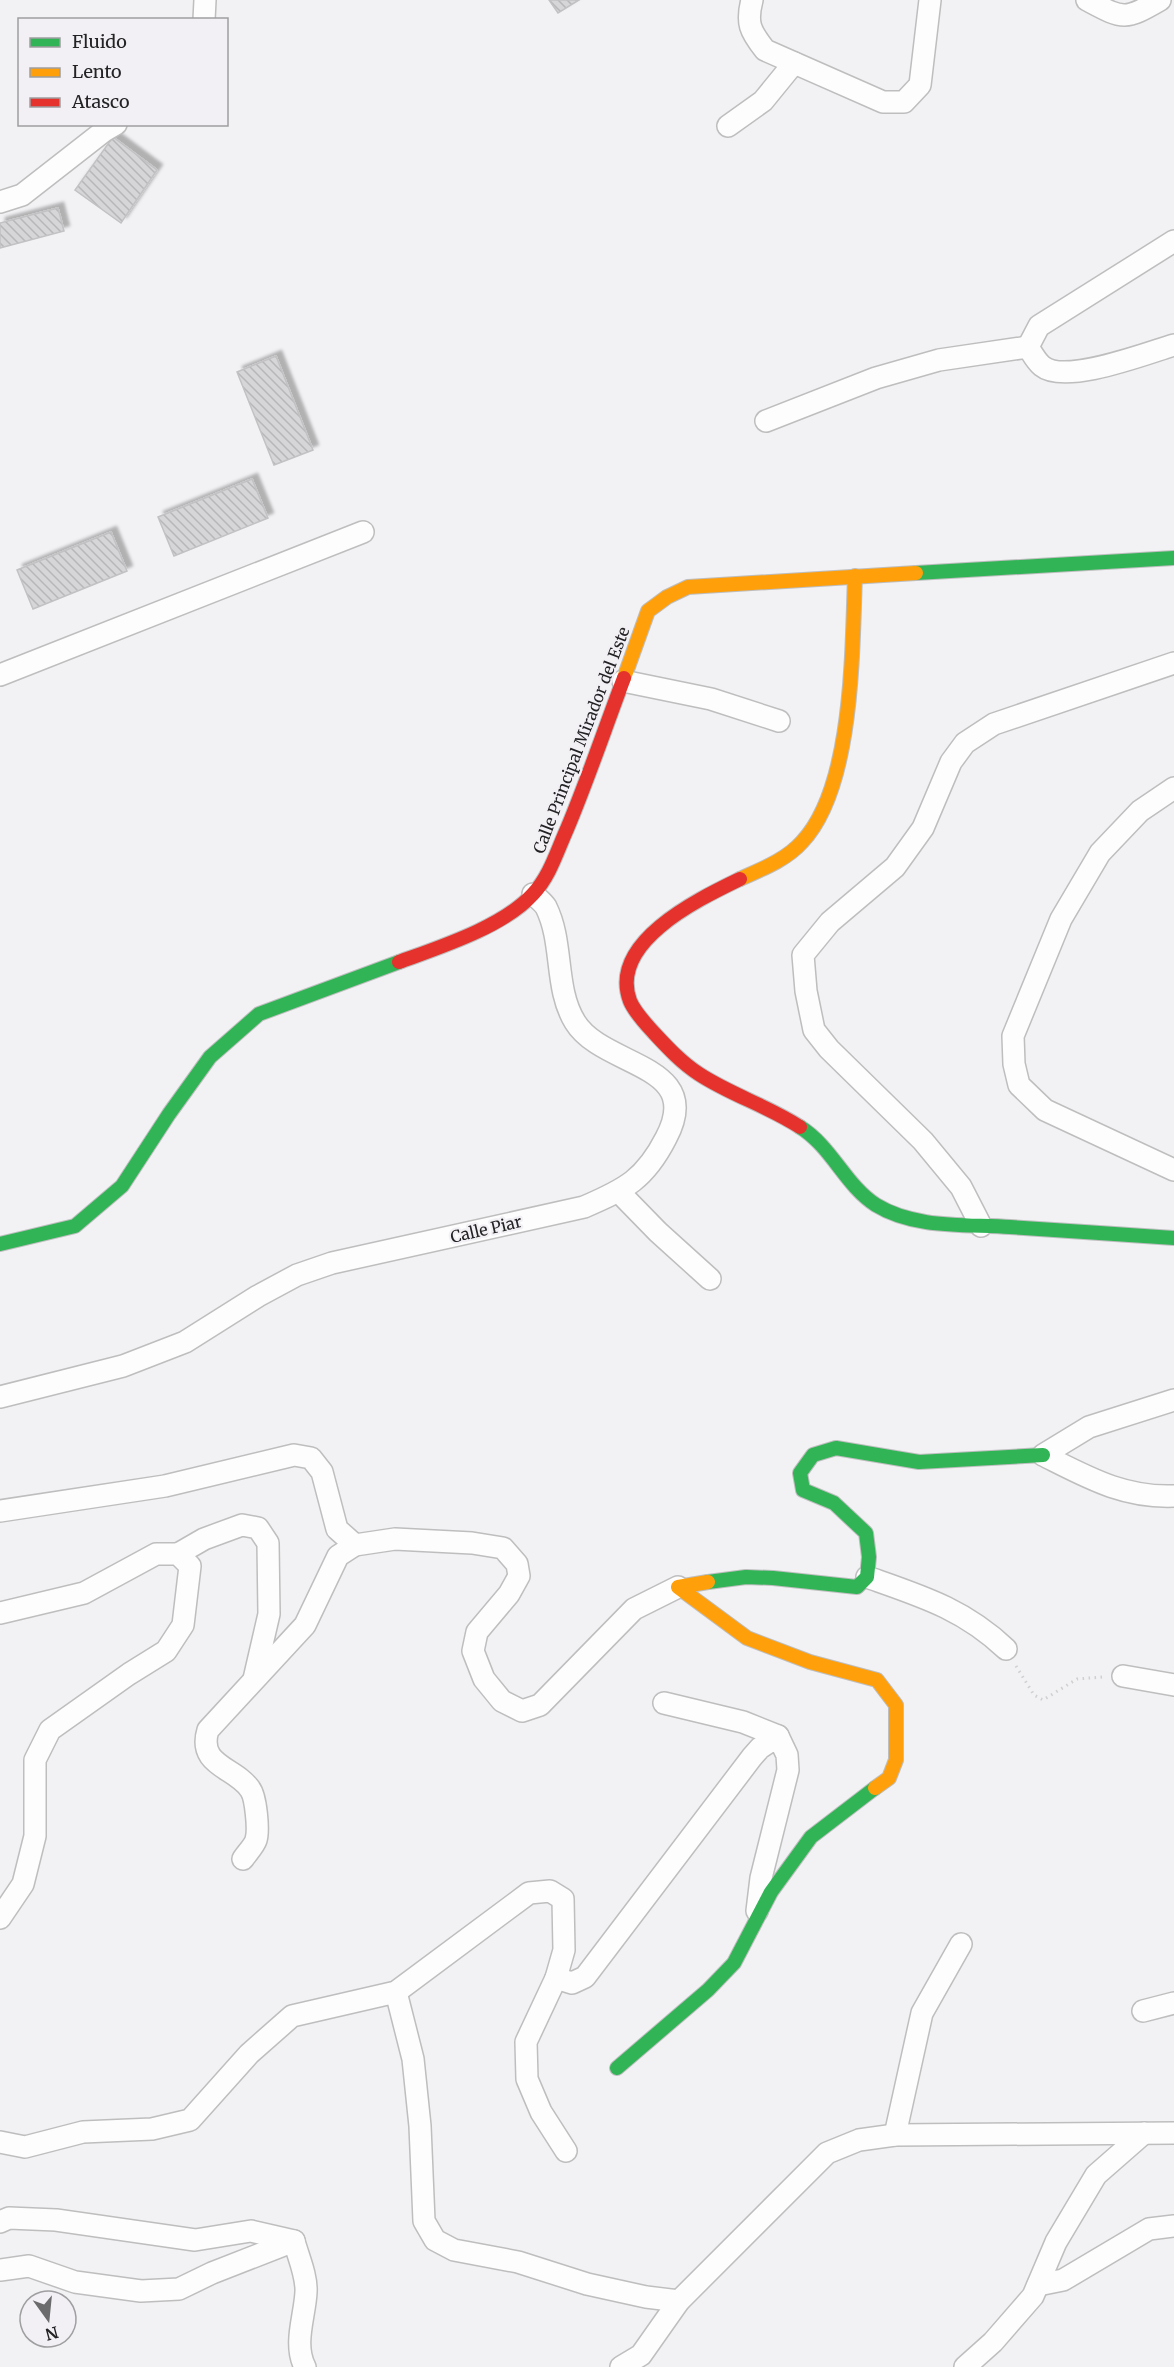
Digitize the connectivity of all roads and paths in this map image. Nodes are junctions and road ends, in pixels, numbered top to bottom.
1 (206, 0) edge
2 (752, 0) edge
3 (930, 0) edge
4 (1086, 0) edge
5 (1160, 0) edge
6 (204, 18) edge
7 (794, 63) junction
8 (113, 126) edge
9 (728, 126) dead end
10 (0, 202) edge
11 (1174, 241) edge
12 (1174, 345) edge
13 (1028, 347) junction
14 (766, 421) dead end
15 (363, 532) dead end
16 (1174, 558) edge
17 (855, 576) junction
18 (1174, 663) edge
19 (0, 675) edge
20 (623, 681) junction
21 (779, 722) dead end
22 (1174, 788) edge
23 (533, 894) junction
24 (1174, 1170) edge
25 (619, 1192) junction
26 (981, 1226) junction
27 (1174, 1238) edge
28 (0, 1244) edge
29 (710, 1279) dead end
30 (0, 1397) edge
31 (1174, 1400) edge
32 (1043, 1455) junction
33 (1174, 1496) edge
34 (0, 1511) edge
35 (355, 1545) junction
36 (178, 1554) junction
37 (867, 1577) junction
38 (678, 1587) junction
39 (0, 1613) edge
40 (1006, 1649) joint
41 (1122, 1676) joint
42 (253, 1682) junction
43 (1174, 1685) edge
44 (664, 1703) dead end
45 (778, 1736) junction
46 (243, 1859) dead end
47 (0, 1918) edge
48 (757, 1920) junction
49 (961, 1944) dead end
50 (556, 1978) junction
51 (396, 1992) junction
52 (1174, 2003) edge
53 (1143, 2011) dead end
54 (617, 2068) dead end
55 (1144, 2133) junction
56 (1174, 2133) edge
57 (896, 2135) junction
58 (0, 2142) edge
59 (566, 2151) dead end
60 (0, 2222) edge
61 (1174, 2226) edge
62 (294, 2241) junction
63 (0, 2270) edge
64 (1038, 2285) junction
65 (679, 2301) junction
66 (305, 2367) edge
67 (621, 2367) edge
68 (965, 2367) edge

1 - 6 street
2 - 7 street
3 - 7 street
4 - 5 street
7 - 9 street
8 - 10 street
11 - 13 street
12 - 13 street
13 - 14 street
15 - 19 street
16 - 17 street, Calle Principal Mirador del Este
17 - 20 street, Calle Principal Mirador del Este
17 - 26 street
18 - 26 street
20 - 21 street
20 - 23 street, Calle Principal Mirador del Este
22 - 24 street
23 - 25 street, Calle Piar
23 - 28 street, Calle Principal Mirador del Este
25 - 29 street
25 - 30 street, Calle Piar
26 - 27 street
31 - 32 street
32 - 33 street
32 - 37 street
34 - 35 street
35 - 38 street
35 - 42 street
36 - 39 street
36 - 42 street
36 - 47 street
37 - 38 street
37 - 40 street
38 - 48 street
40 - 41 path
41 - 43 street
42 - 46 street
44 - 45 street
45 - 48 street
45 - 50 street
48 - 54 street
49 - 57 street
50 - 51 street
50 - 59 street
51 - 58 street
51 - 65 street
52 - 53 street
55 - 56 street
55 - 57 street
55 - 64 street
57 - 65 street
60 - 62 street
61 - 64 street
62 - 63 street
62 - 66 street
64 - 68 street
65 - 67 street

